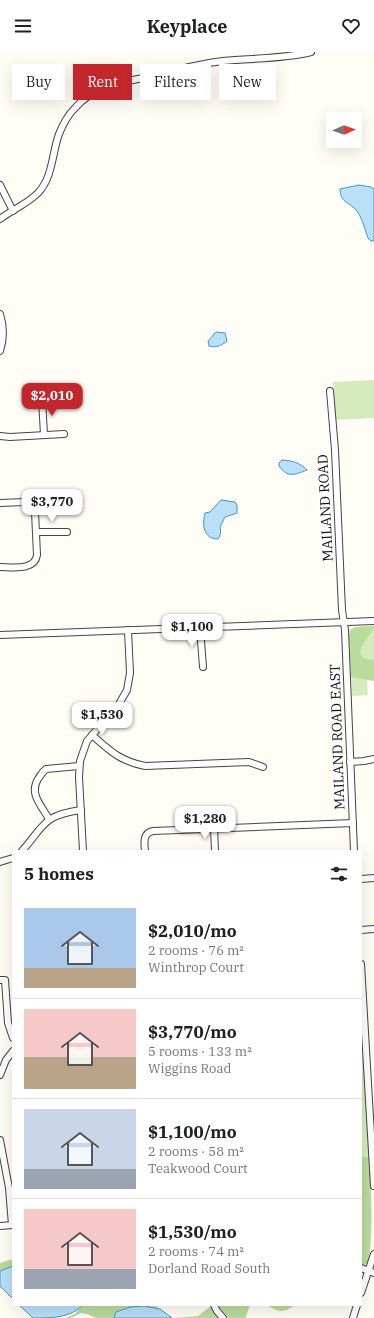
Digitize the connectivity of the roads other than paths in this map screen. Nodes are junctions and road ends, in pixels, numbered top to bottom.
1 (311, 52) edge
2 (0, 185) edge
3 (13, 211) junction
4 (0, 219) edge
5 (0, 314) edge
6 (0, 351) edge
7 (330, 392) dead end
8 (42, 399) dead end
9 (64, 434) dead end
10 (44, 435) junction
11 (0, 436) edge
12 (0, 503) edge
13 (36, 532) junction
14 (67, 532) dead end
15 (0, 567) edge
16 (374, 621) edge
17 (344, 622) junction
18 (200, 628) junction
19 (128, 630) junction
20 (0, 635) edge
21 (203, 667) dead end
22 (92, 735) junction
23 (374, 759) edge
24 (350, 762) junction
25 (79, 766) junction
26 (263, 767) dead end
27 (81, 810) junction
28 (50, 819) junction
29 (353, 823) junction
30 (214, 828) junction
31 (23, 850) edge
32 (83, 850) edge
33 (145, 850) edge
34 (215, 850) edge
35 (354, 850) edge
36 (12, 858) edge
37 (0, 862) edge
38 (362, 878) edge
39 (374, 878) edge
40 (374, 929) edge
41 (362, 930) edge
42 (3, 980) edge
43 (362, 992) edge
44 (363, 1020) edge
45 (12, 1035) edge
46 (12, 1052) edge
47 (371, 1074) edge
48 (0, 1075) edge
49 (0, 1140) edge
50 (374, 1186) edge
51 (12, 1225) edge
52 (0, 1226) edge
53 (374, 1254) edge
54 (371, 1272) edge
55 (362, 1291) edge
56 (214, 1306) edge
57 (357, 1306) edge
58 (223, 1318) edge
59 (353, 1318) edge

1 - 3 street
2 - 3 street
3 - 4 street
5 - 6 street
7 - 17 street, MAILAND ROAD
8 - 10 street
9 - 10 street
10 - 11 street
12 - 13 street
13 - 14 street
13 - 15 street
16 - 17 street
17 - 18 street
17 - 24 street, MAILAND ROAD EAST
18 - 19 street
18 - 21 street
19 - 20 street
19 - 22 street
22 - 25 street
22 - 26 street
23 - 24 street
24 - 29 street, MAILAND ROAD EAST
25 - 27 street
25 - 28 street
27 - 28 street
27 - 32 street
28 - 31 street
29 - 30 street
29 - 35 street, MAILAND ROAD EAST
30 - 33 street
30 - 34 street
36 - 37 street
38 - 39 street
40 - 41 street
42 - 45 street
43 - 44 street
44 - 47 street
46 - 48 street
47 - 50 street
49 - 51 street
51 - 52 street
53 - 54 street
54 - 55 street
56 - 58 street
57 - 59 street

